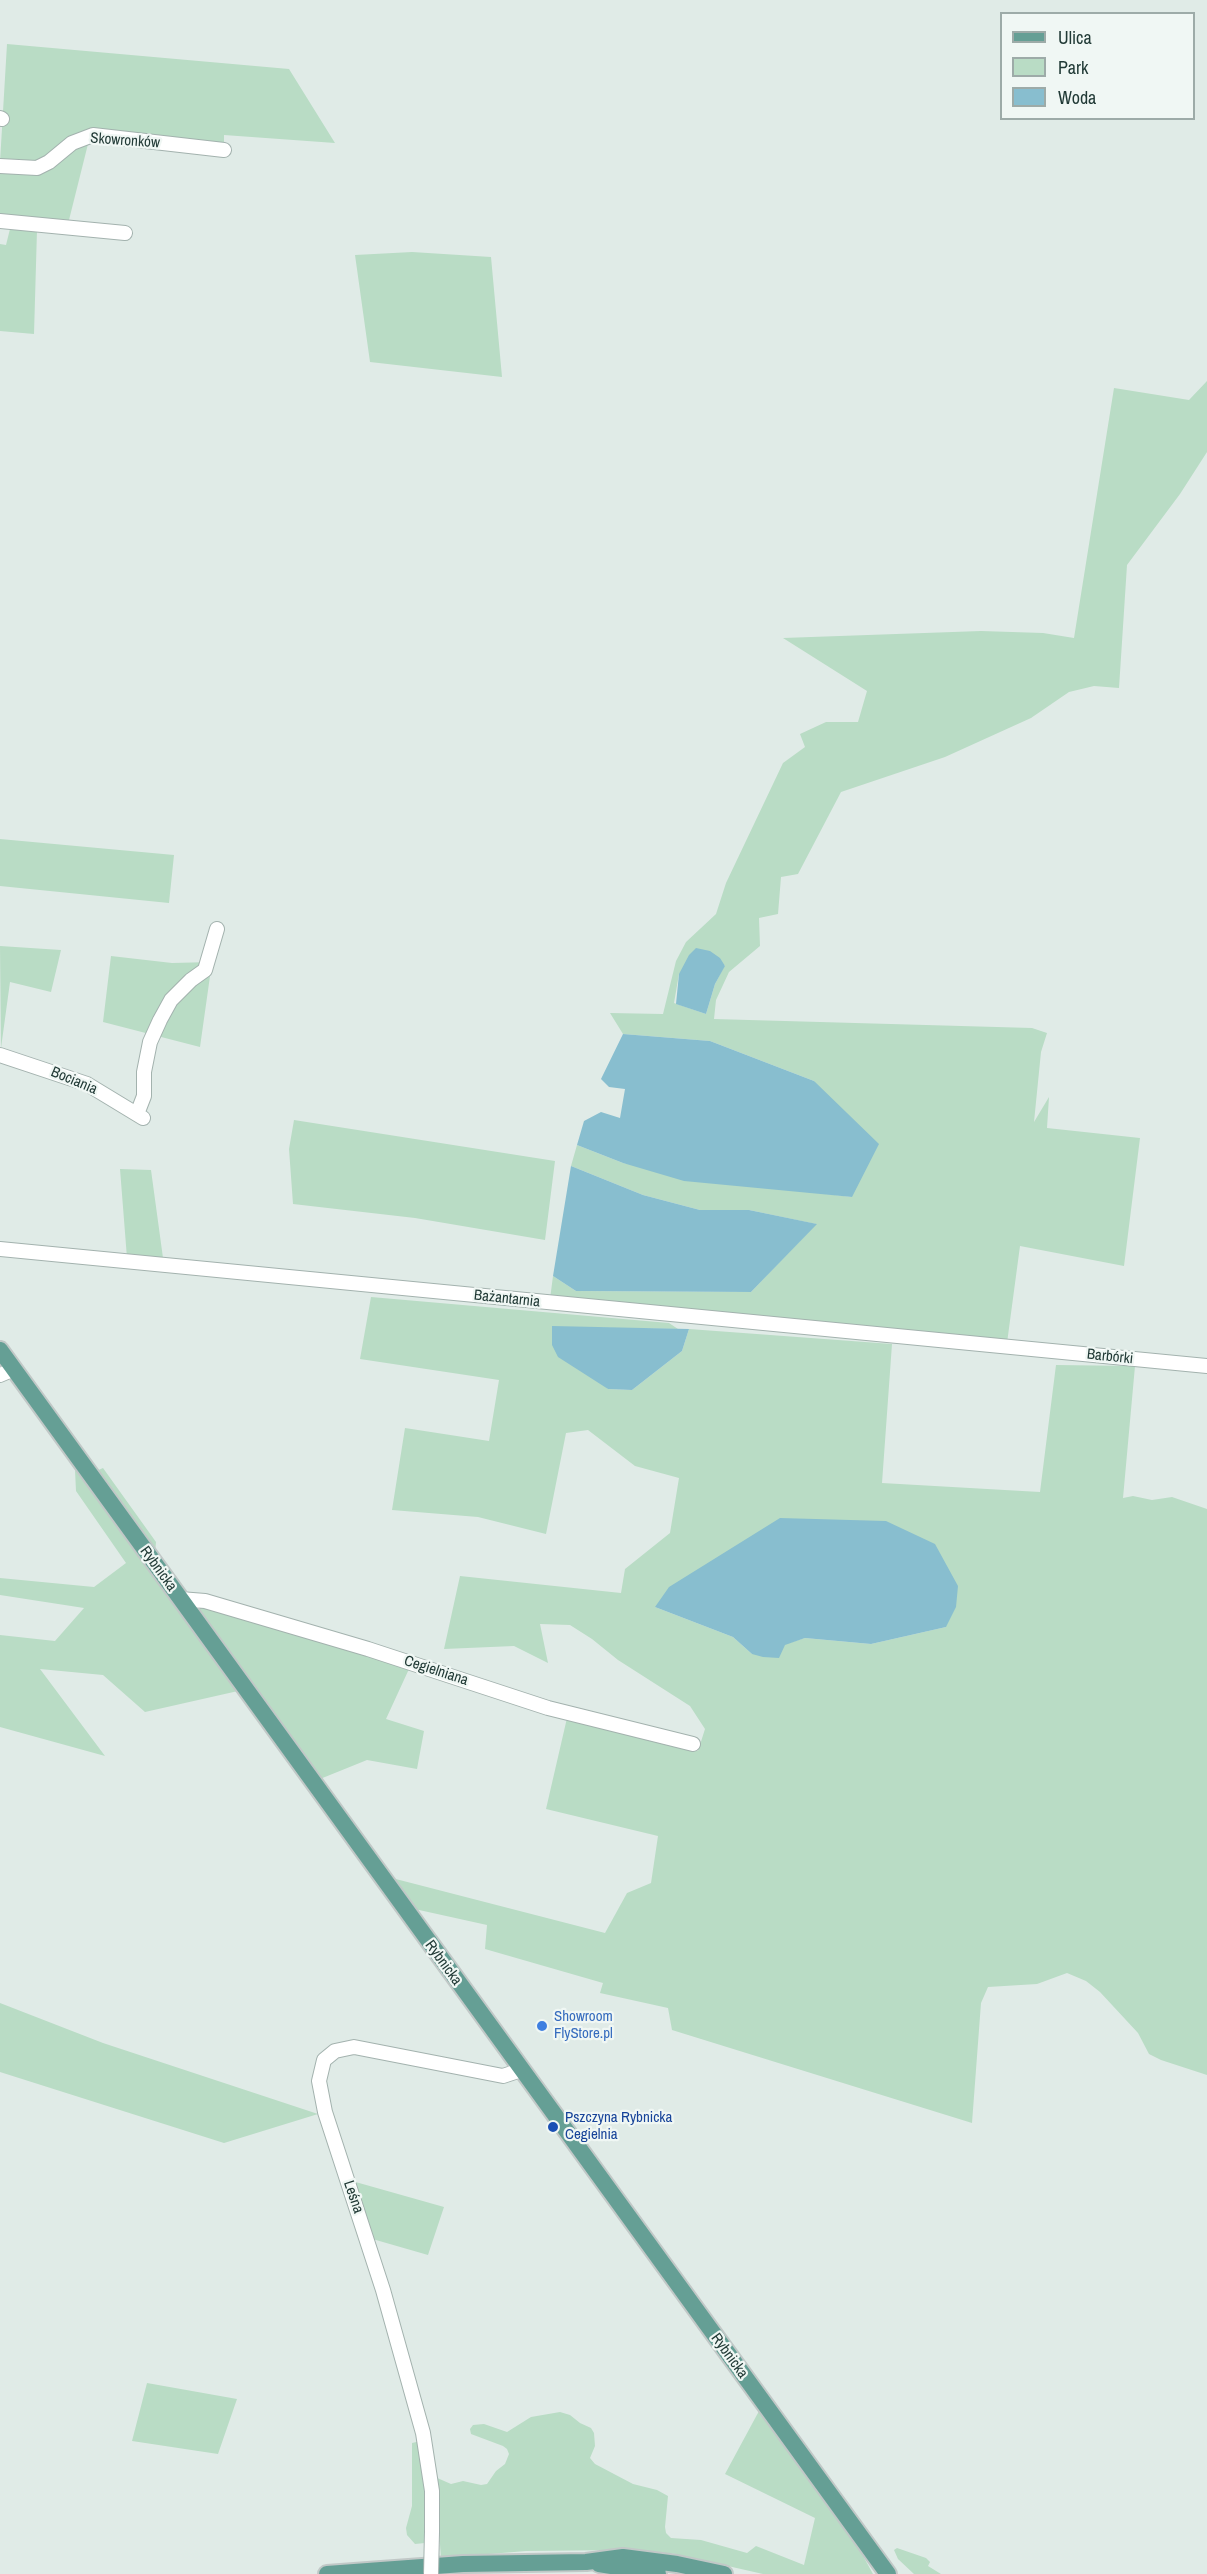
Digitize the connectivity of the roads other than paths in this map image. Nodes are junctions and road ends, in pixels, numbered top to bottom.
1 (224, 150) dead end
2 (0, 166) edge
3 (0, 221) edge
4 (125, 233) dead end
5 (218, 929) dead end
6 (0, 1055) edge
7 (0, 1250) edge
8 (1014, 1346) joint
9 (0, 1350) edge
10 (1207, 1366) edge
11 (7, 1372) edge
12 (180, 1599) junction
13 (693, 1744) dead end
14 (520, 2070) junction
15 (586, 2562) junction
16 (327, 2574) edge
17 (431, 2574) edge
18 (658, 2574) edge
19 (724, 2574) edge
20 (888, 2574) edge

1 - 2 street, Skowronków
3 - 4 street
5 - 6 street, Bociania
7 - 8 street, Bażantarnia
8 - 10 street, Barbórki
9 - 11 main road, Rybnicka
11 - 12 main road, Rybnicka
12 - 13 street, Cegielniana
12 - 14 main road, Rybnicka
14 - 17 street, Leśna, bridge
14 - 20 main road, Rybnicka
15 - 16 main road
15 - 18 main road
15 - 19 main road

